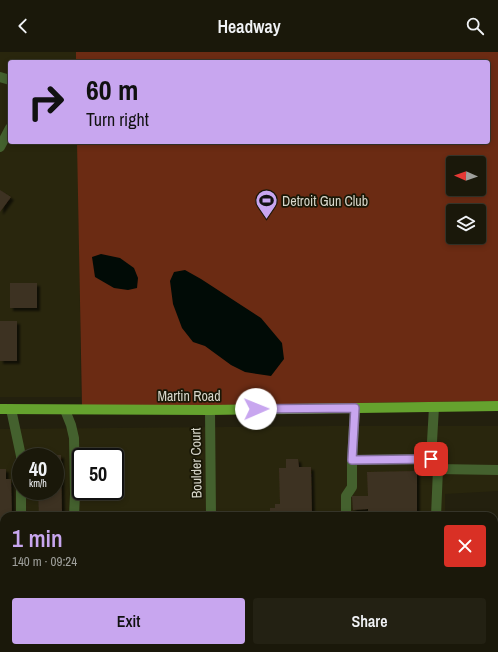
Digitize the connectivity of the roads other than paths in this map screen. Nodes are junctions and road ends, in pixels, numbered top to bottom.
1 (8, 132) edge
2 (0, 147) edge
3 (498, 406) edge
4 (434, 407) junction
5 (355, 408) junction
6 (0, 410) edge
7 (11, 410) junction
8 (65, 410) junction
9 (210, 410) junction
10 (18, 448) edge
11 (431, 459) junction
12 (352, 460) junction
13 (438, 469) junction
14 (498, 470) edge
15 (21, 500) edge
16 (21, 512) edge
17 (74, 512) edge
18 (211, 512) edge
19 (346, 512) edge
20 (436, 512) edge

1 - 2 street
3 - 4 main road, Martin Road
4 - 5 main road, Martin Road
4 - 11 street
5 - 9 main road, Martin Road
5 - 12 street
6 - 7 main road, Martin Road
7 - 8 main road, Martin Road
7 - 10 street
8 - 9 main road, Martin Road
8 - 17 street
9 - 18 street, Boulder Court
11 - 12 street
11 - 13 street
12 - 19 street
13 - 14 street
13 - 20 street
15 - 16 street

